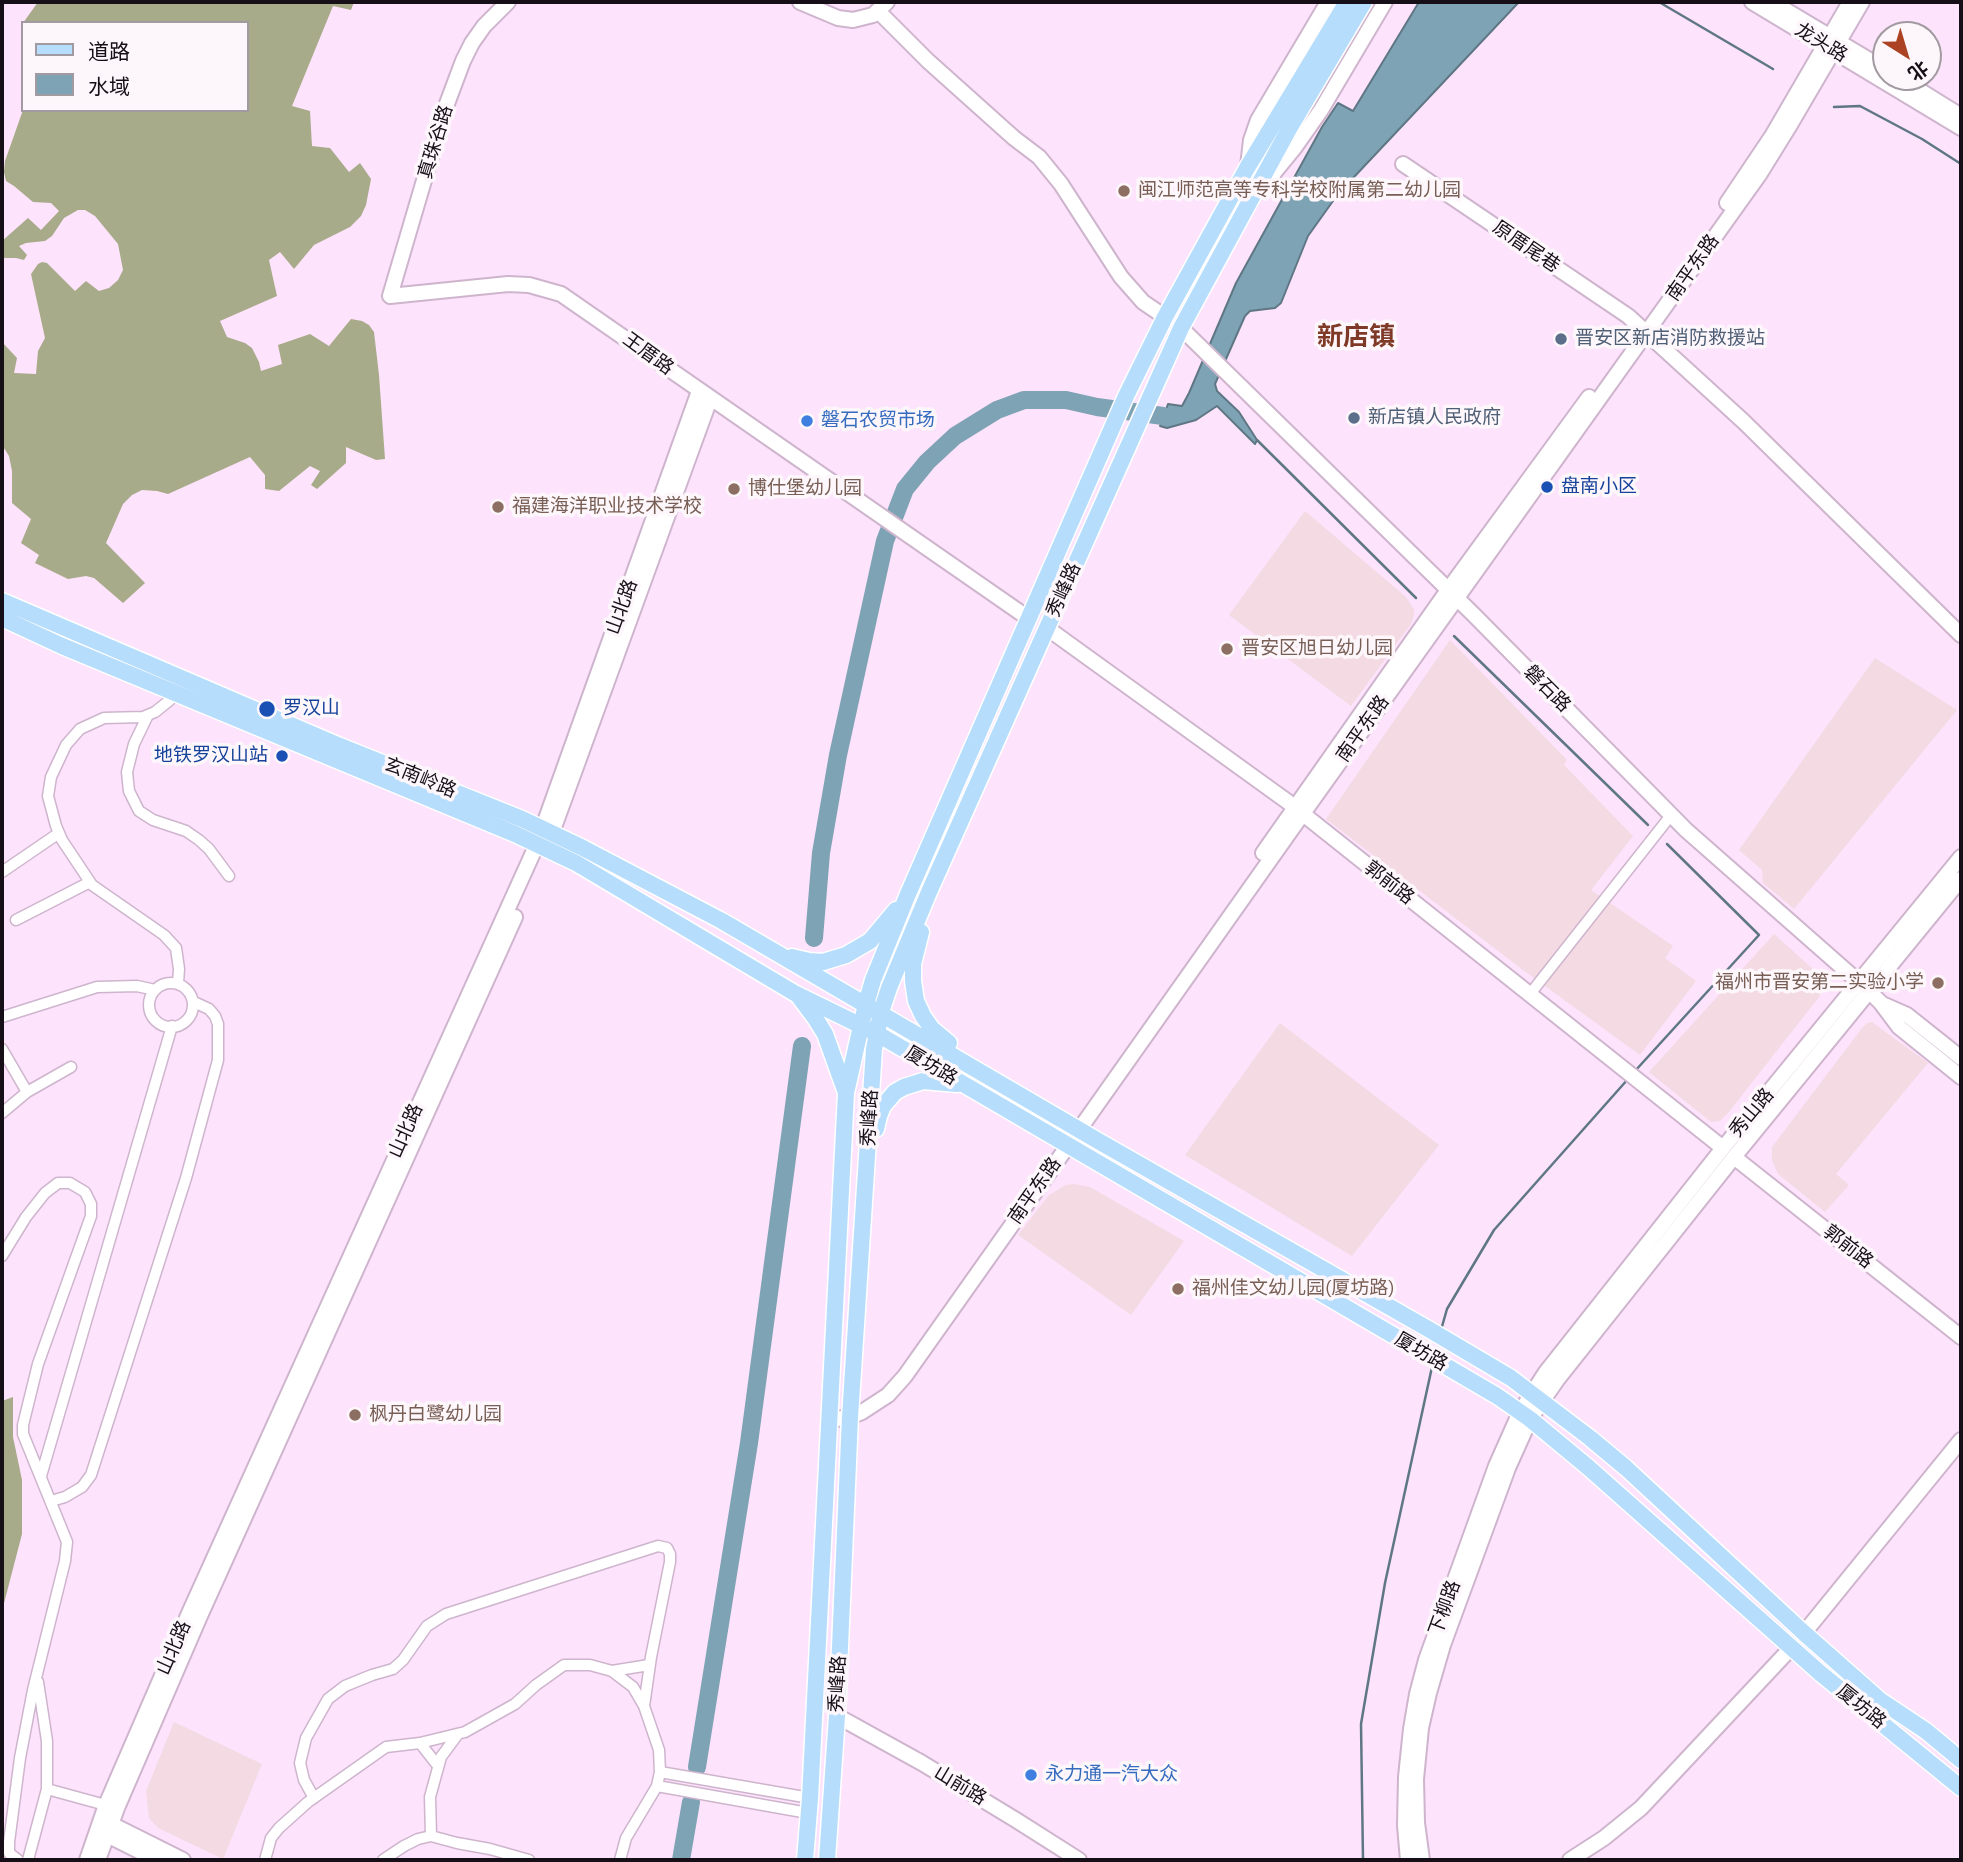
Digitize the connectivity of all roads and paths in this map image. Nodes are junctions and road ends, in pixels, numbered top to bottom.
1 (508, 2) edge
2 (800, 2) edge
3 (1328, 2) edge
4 (1347, 2) edge
5 (1364, 2) edge
6 (1385, 2) edge
7 (1752, 2) edge
8 (1772, 2) edge
9 (1850, 2) edge
10 (1862, 2) edge
11 (883, 6) edge
12 (1832, 44) junction
13 (1872, 63) edge
14 (1921, 91) edge
15 (1961, 116) edge
16 (1282, 124) junction
17 (1961, 128) edge
18 (1403, 164) dead end
19 (1247, 168) junction
20 (1247, 205) junction
21 (390, 296) joint
22 (1165, 317) junction
23 (1181, 328) junction
24 (1643, 330) junction
25 (705, 395) junction
26 (1452, 594) junction
27 (2, 601) edge
28 (2, 618) edge
29 (1028, 618) junction
30 (1047, 628) junction
31 (1961, 635) edge
32 (170, 700) dead end
33 (148, 715) junction
34 (1299, 811) junction
35 (1672, 814) junction
36 (59, 834) junction
37 (545, 838) junction
38 (1961, 857) edge
39 (2, 872) edge
40 (229, 876) dead end
41 (1961, 879) edge
42 (90, 882) junction
43 (929, 892) junction
44 (908, 894) junction
45 (16, 920) dead end
46 (776, 953) junction
47 (825, 981) joint
48 (177, 983) junction
49 (1864, 988) junction
50 (155, 990) junction
51 (1530, 994) junction
52 (194, 1002) junction
53 (1881, 1003) junction
54 (866, 1004) junction
55 (817, 1011) junction
56 (881, 1012) junction
57 (2, 1017) edge
58 (861, 1025) junction
59 (172, 1026) junction
60 (876, 1033) junction
61 (2, 1049) edge
62 (1961, 1058) edge
63 (970, 1065) junction
64 (71, 1067) dead end
65 (1961, 1077) edge
66 (962, 1085) junction
67 (27, 1092) junction
68 (846, 1093) junction
69 (2, 1113) edge
70 (1076, 1127) junction
71 (1065, 1142) junction
72 (1729, 1153) junction
73 (867, 1162) junction
74 (2, 1256) edge
75 (1961, 1337) edge
76 (1551, 1376) joint
77 (1536, 1397) junction
78 (850, 1413) junction
79 (1525, 1415) junction
80 (830, 1416) junction
81 (1961, 1440) edge
82 (40, 1477) junction
83 (51, 1501) junction
84 (1804, 1633) junction
85 (1791, 1648) junction
86 (649, 1665) junction
87 (612, 1671) junction
88 (37, 1675) junction
89 (644, 1706) junction
90 (837, 1716) junction
91 (457, 1734) junction
92 (420, 1743) junction
93 (1961, 1760) edge
94 (439, 1766) junction
95 (660, 1772) junction
96 (657, 1786) junction
97 (1961, 1787) edge
98 (47, 1789) junction
99 (314, 1798) junction
100 (809, 1806) junction
101 (106, 1820) junction
102 (431, 1836) junction
103 (18, 1860) edge
104 (28, 1860) edge
105 (87, 1860) edge
106 (98, 1860) edge
107 (157, 1860) edge
108 (183, 1860) edge
109 (265, 1860) edge
110 (383, 1860) edge
111 (529, 1860) edge
112 (620, 1860) edge
113 (805, 1860) edge
114 (827, 1860) edge
115 (1079, 1860) edge
116 (1408, 1860) edge
117 (1422, 1860) edge
118 (1570, 1860) edge

1 - 21 main road, 真珠谷路
2 - 11 main road
3 - 19 main road
4 - 16 main road
5 - 16 main road
6 - 20 main road
7 - 12 main road, 龙头路
8 - 12 main road, 龙头路
9 - 12 main road, 南平东路
10 - 12 main road, 南平东路
11 - 22 main road
12 - 13 main road, 龙头路
12 - 17 main road, 龙头路
12 - 24 main road, 南平东路
14 - 15 main road
16 - 19 main road, 秀峰路
16 - 20 main road, 秀峰路
18 - 24 main road, 原厝尾巷
19 - 22 main road, 秀峰路
20 - 23 main road, 秀峰路
21 - 25 main road, 王厝路
22 - 29 main road, 秀峰路
23 - 26 main road, 磐石路
23 - 30 main road, 秀峰路
24 - 26 main road, 南平东路
24 - 31 main road, 原厝尾巷
25 - 29 main road, 王厝路
25 - 37 main road, 山北路
26 - 34 main road, 南平东路
26 - 35 main road, 磐石路
27 - 37 main road, 玄南岭路
28 - 37 main road, 玄南岭路
29 - 44 main road, 秀峰路
30 - 34 main road, 郭前路
30 - 43 main road, 秀峰路
32 - 33 street
33 - 36 street
33 - 40 street
34 - 51 main road, 郭前路
34 - 70 main road, 南平东路
35 - 49 main road, 磐石路
35 - 51 street
36 - 39 street
36 - 42 street
37 - 46 main road, 玄南岭路
37 - 55 main road, 玄南岭路
37 - 101 main road, 山北路
38 - 49 main road, 秀山路
41 - 49 main road, 秀山路
42 - 45 street
42 - 48 street
43 - 56 main road, 秀峰路
43 - 63 main road
44 - 46 main road
44 - 54 main road, 秀峰路
46 - 47 main road, 玄南岭路
47 - 54 main road, 厦坊路
48 - 50 street
48 - 52 street
49 - 53 main road, 磐石路
49 - 72 main road, 秀山路
50 - 57 street
50 - 59 street
51 - 72 main road, 郭前路
52 - 59 street
52 - 83 street
53 - 62 main road, 磐石路
53 - 65 main road, 磐石路
54 - 56 main road, 厦坊路
54 - 58 main road, 秀峰路
55 - 58 main road, 厦坊路
55 - 68 main road
56 - 60 main road, 秀峰路
56 - 63 main road, 厦坊路
58 - 60 main road, 厦坊路
58 - 68 main road, 秀峰路
59 - 82 street
60 - 66 main road, 厦坊路
60 - 73 main road, 秀峰路
61 - 67 street
63 - 70 main road, 厦坊路
64 - 67 street
66 - 71 main road, 厦坊路
66 - 73 main road
67 - 69 street
68 - 80 main road, 秀峰路
70 - 71 main road, 南平东路
70 - 77 main road, 厦坊路
71 - 78 main road, 南平东路
71 - 79 main road, 厦坊路
72 - 75 main road, 郭前路
72 - 76 main road, 秀山路
73 - 78 main road, 秀峰路
74 - 82 street
76 - 77 main road, 下柳路
77 - 79 main road, 下柳路
77 - 84 main road, 厦坊路
78 - 80 main road, 南平东路
78 - 90 main road, 秀峰路
79 - 85 main road, 厦坊路
79 - 116 main road, 下柳路
79 - 117 main road, 下柳路
80 - 100 main road, 秀峰路
81 - 84 main road
82 - 83 street
83 - 88 street
84 - 93 main road, 厦坊路
85 - 97 main road, 厦坊路
85 - 118 main road
86 - 87 street
86 - 89 street
86 - 99 street
87 - 89 street
87 - 91 street
88 - 98 street
88 - 103 street
89 - 95 street
90 - 114 main road, 秀峰路
90 - 115 main road, 山前路
91 - 92 street
91 - 94 street
92 - 94 street
92 - 99 street
94 - 102 street
95 - 96 street
95 - 100 street
96 - 100 street
96 - 112 street
98 - 101 street
98 - 104 street
99 - 109 street
100 - 113 main road, 秀峰路
101 - 105 main road, 山北路
101 - 106 main road, 山北路
101 - 107 main road
101 - 108 main road
102 - 110 street
102 - 111 street

